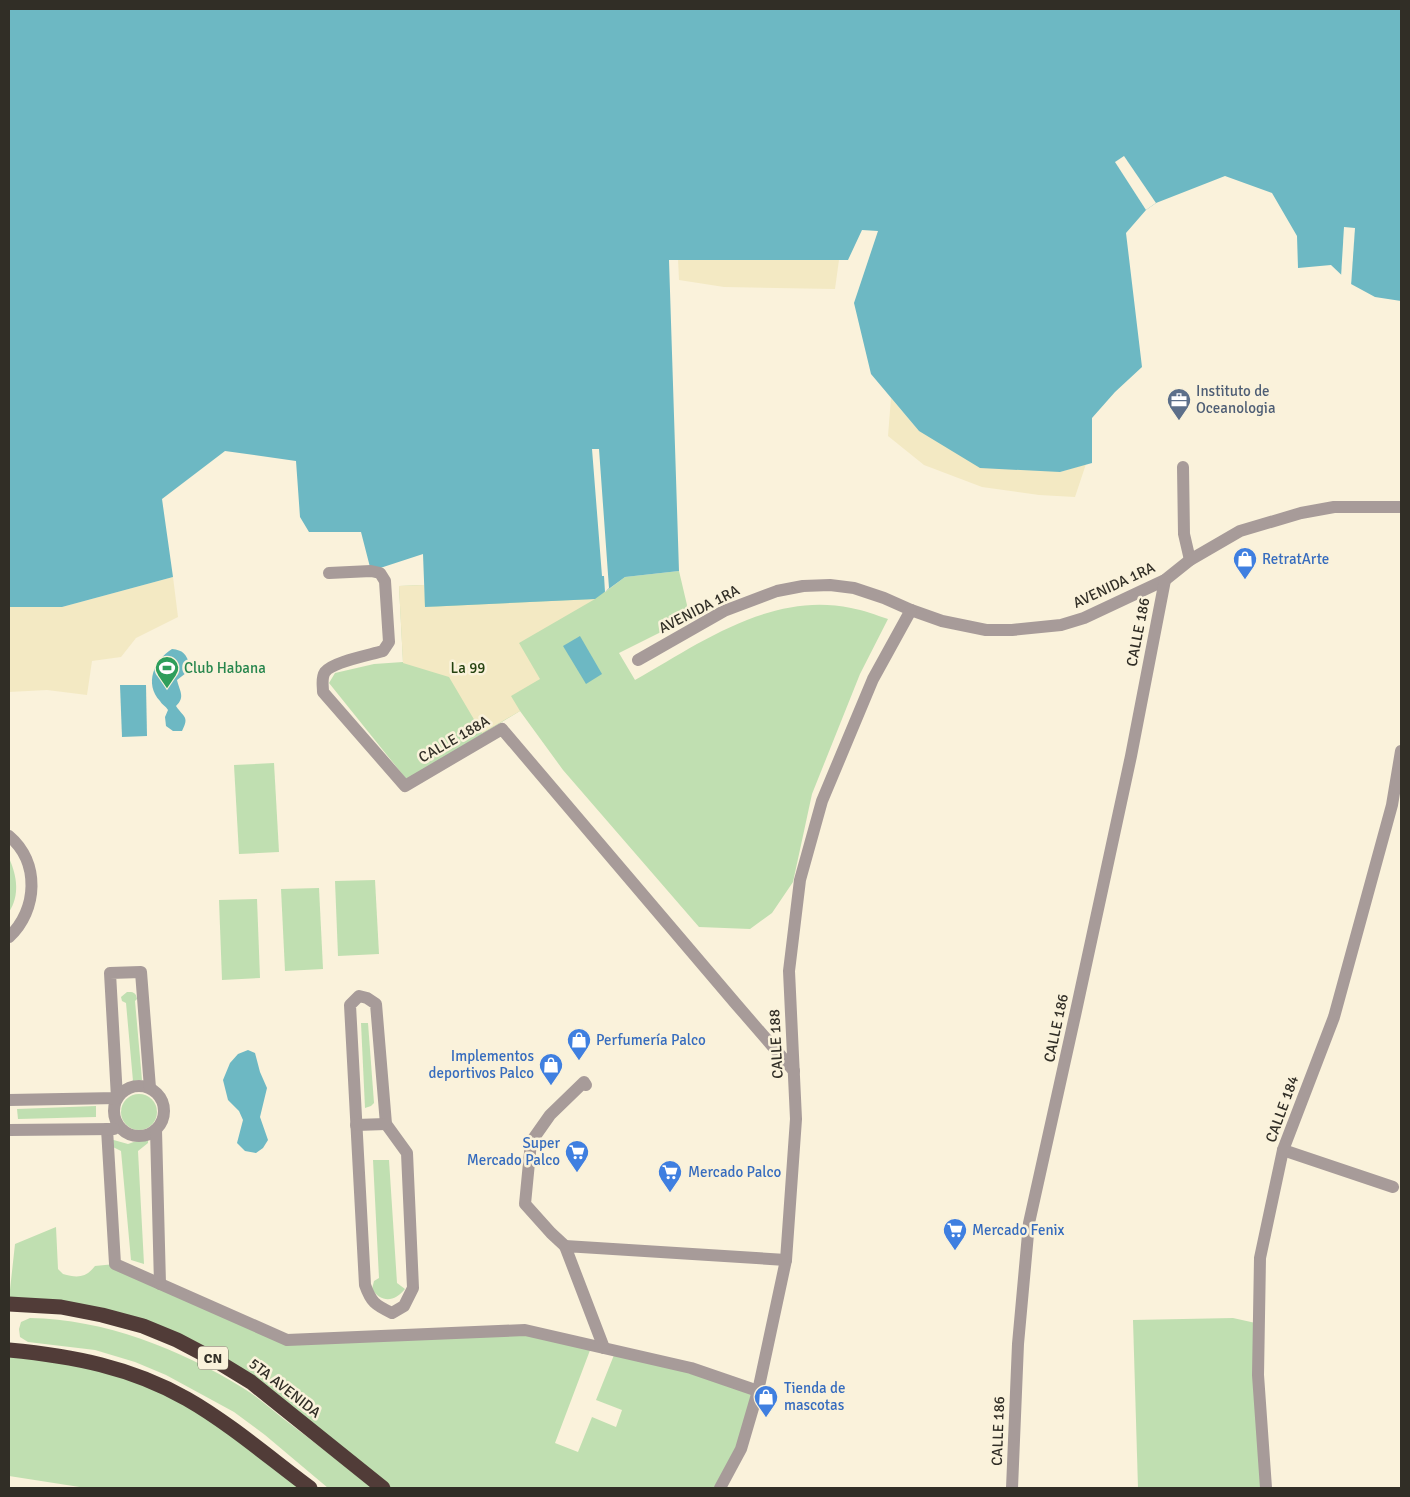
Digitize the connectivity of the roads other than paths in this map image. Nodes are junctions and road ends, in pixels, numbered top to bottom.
1 (1183, 467) dead end
2 (1401, 507) edge
3 (1190, 560) junction
4 (329, 572) dead end
5 (1165, 580) junction
6 (911, 610) junction
7 (638, 660) dead end
8 (1401, 751) edge
9 (9, 836) edge
10 (9, 937) edge
11 (794, 1071) junction
12 (586, 1085) dead end
13 (150, 1088) junction
14 (117, 1098) junction
15 (9, 1100) edge
16 (386, 1124) junction
17 (356, 1125) junction
18 (107, 1129) junction
19 (121, 1129) junction
20 (9, 1130) edge
21 (156, 1130) junction
22 (1284, 1150) junction
23 (1393, 1187) dead end
24 (565, 1246) junction
25 (786, 1260) junction
26 (160, 1284) junction
27 (9, 1304) edge
28 (392, 1313) junction
29 (393, 1335) junction
30 (9, 1341) edge
31 (604, 1348) junction
32 (9, 1350) edge
33 (758, 1391) junction
34 (310, 1488) edge
35 (383, 1488) edge
36 (720, 1488) edge
37 (1012, 1488) edge
38 (1266, 1488) edge

1 - 3 street
2 - 3 street, AVENIDA 1RA
3 - 5 street, AVENIDA 1RA
4 - 11 street, CALLE 188A
5 - 6 street, AVENIDA 1RA
5 - 37 street, CALLE 186
6 - 7 street, AVENIDA 1RA
6 - 11 street, CALLE 188
8 - 22 street, CALLE 184
9 - 10 street
11 - 25 street, CALLE 188
12 - 24 street
13 - 14 street
13 - 14 street
13 - 21 street
14 - 15 street
14 - 19 street
16 - 17 street
16 - 17 street
16 - 28 street
17 - 28 street
18 - 19 street
18 - 20 street
18 - 26 street
19 - 21 street
21 - 26 street
22 - 23 street
22 - 38 street, CALLE 184
24 - 25 street
24 - 31 street
25 - 33 street, CALLE 188
26 - 29 street
27 - 35 highway, 5TA AVENIDA / CN
28 - 29 street
29 - 31 street
30 - 32 highway
31 - 33 street
32 - 34 highway
33 - 36 street, CALLE 188

